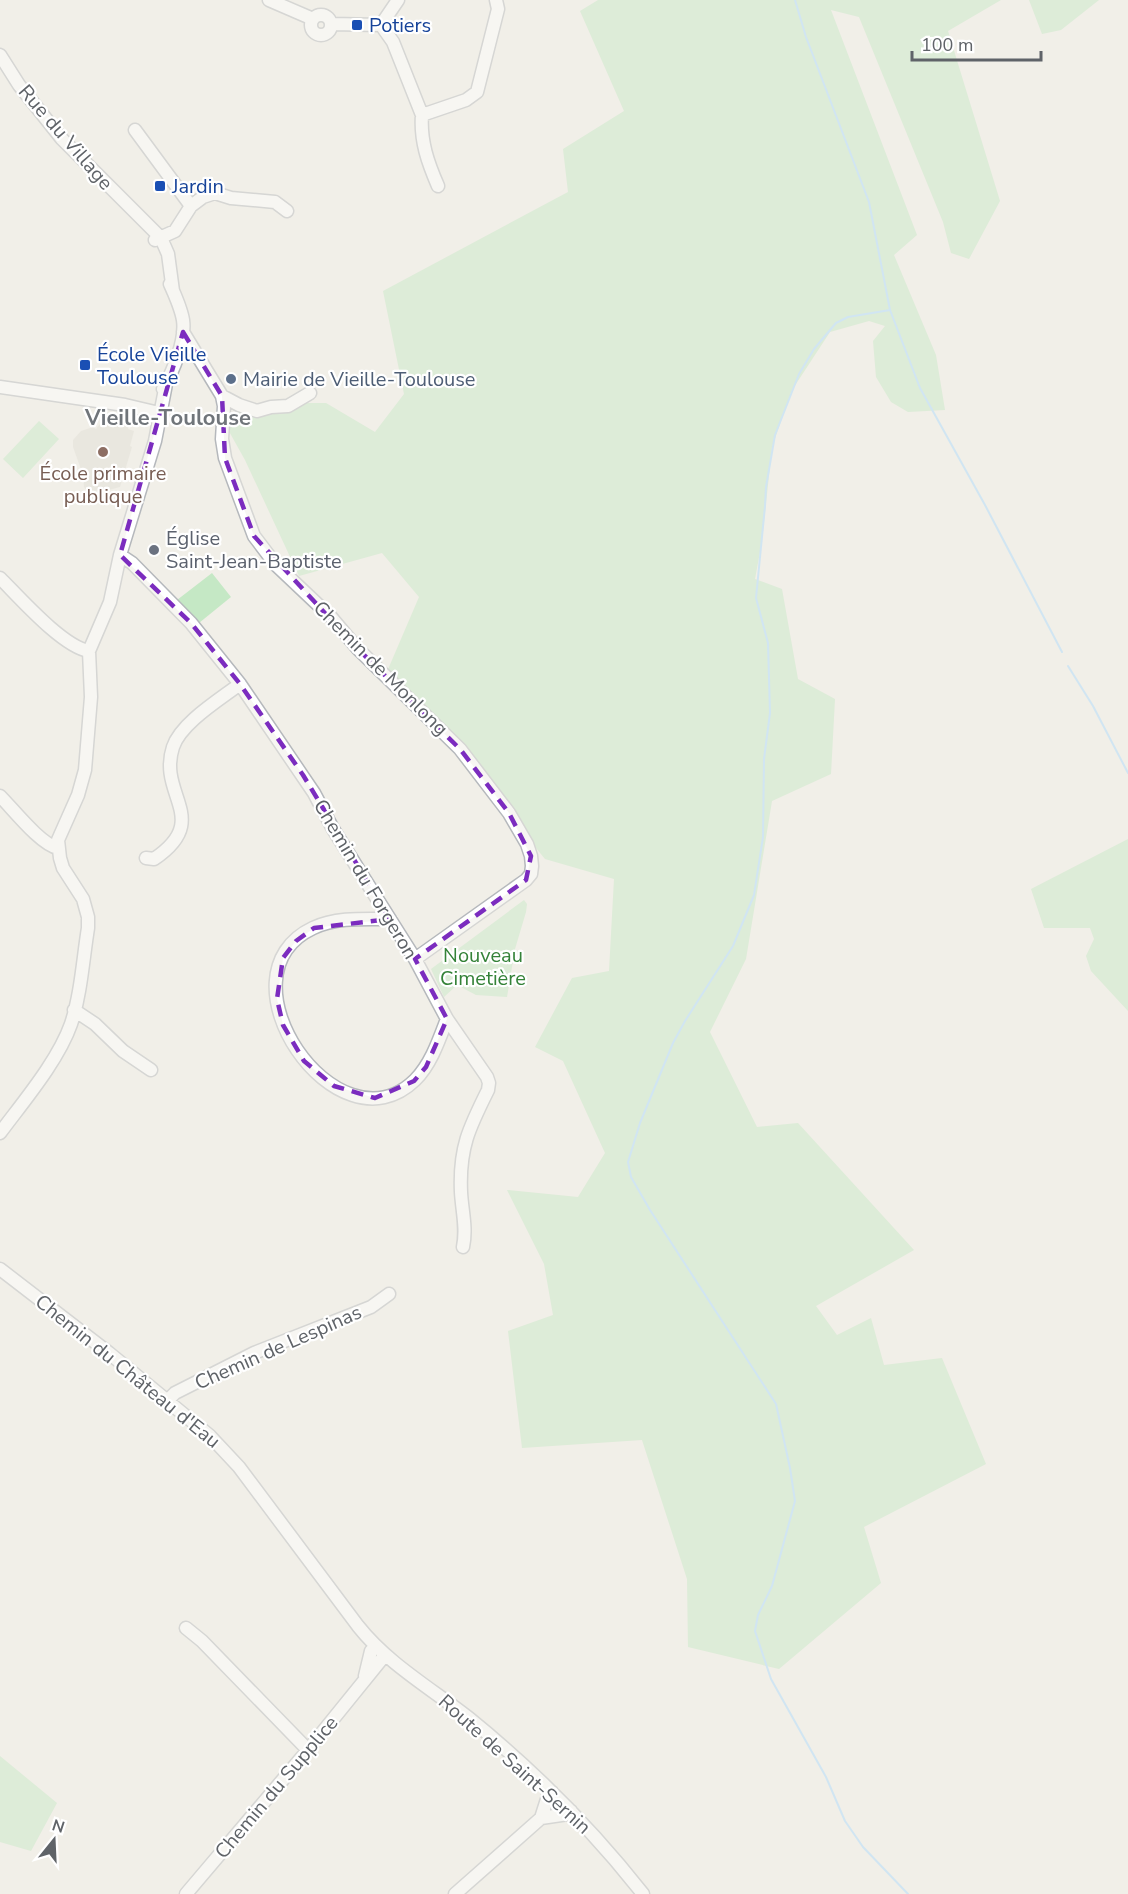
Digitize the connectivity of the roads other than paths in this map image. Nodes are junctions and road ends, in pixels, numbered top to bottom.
1 (269, 0) edge
2 (398, 0) edge
3 (496, 0) edge
4 (381, 25) junction
5 (0, 56) edge
6 (422, 116) junction
7 (135, 130) dead end
8 (438, 186) dead end
9 (192, 206) junction
10 (287, 211) dead end
11 (157, 239) junction
12 (183, 332) junction
13 (0, 387) edge
14 (310, 393) dead end
15 (222, 396) junction
16 (157, 412) junction
17 (120, 555) junction
18 (0, 578) edge
19 (87, 651) junction
20 (240, 684) junction
21 (0, 796) edge
22 (58, 848) junction
23 (146, 858) dead end
24 (390, 919) junction
25 (415, 959) junction
26 (74, 1010) junction
27 (447, 1019) junction
28 (151, 1070) dead end
29 (0, 1133) edge
30 (463, 1247) dead end
31 (2, 1269) edge
32 (388, 1294) dead end
33 (168, 1400) junction
34 (186, 1628) dead end
35 (380, 1651) junction
36 (308, 1750) junction
37 (552, 1792) junction
38 (571, 1811) junction
39 (541, 1818) junction
40 (186, 1894) edge
41 (455, 1894) edge
42 (643, 1894) edge

1 - 4 street
2 - 4 street
3 - 6 street
4 - 6 street
5 - 11 street, Rue du Village
6 - 8 street
7 - 9 street
9 - 10 street
9 - 11 street
11 - 12 street, Rue du Village
12 - 15 street, Chemin de Monlong
12 - 16 street, Rue du Village
13 - 16 street
14 - 15 street
15 - 25 street, Chemin de Monlong
16 - 17 street, Rue du Village
17 - 19 street, Rue du Village
17 - 20 street, Chemin du Forgeron
18 - 19 street
19 - 22 street, Rue du Village
20 - 23 street
20 - 24 street, Chemin du Forgeron
21 - 22 street
22 - 26 street
24 - 25 street, Chemin du Forgeron
24 - 27 street
25 - 27 street, Chemin du Forgeron
26 - 28 street
26 - 29 street
27 - 30 street, Chemin du Forgeron
31 - 33 street, Chemin du Château d'Eau
32 - 33 street, Chemin de Lespinas
33 - 35 street, Chemin du Château d'Eau
34 - 36 street
35 - 36 street, Chemin du Supplice
35 - 37 street, Route de Saint-Sernin
36 - 40 street, Chemin du Supplice
37 - 38 street, Route de Saint-Sernin
37 - 39 street
38 - 39 street
38 - 42 street, Route de Saint-Sernin
39 - 41 street

